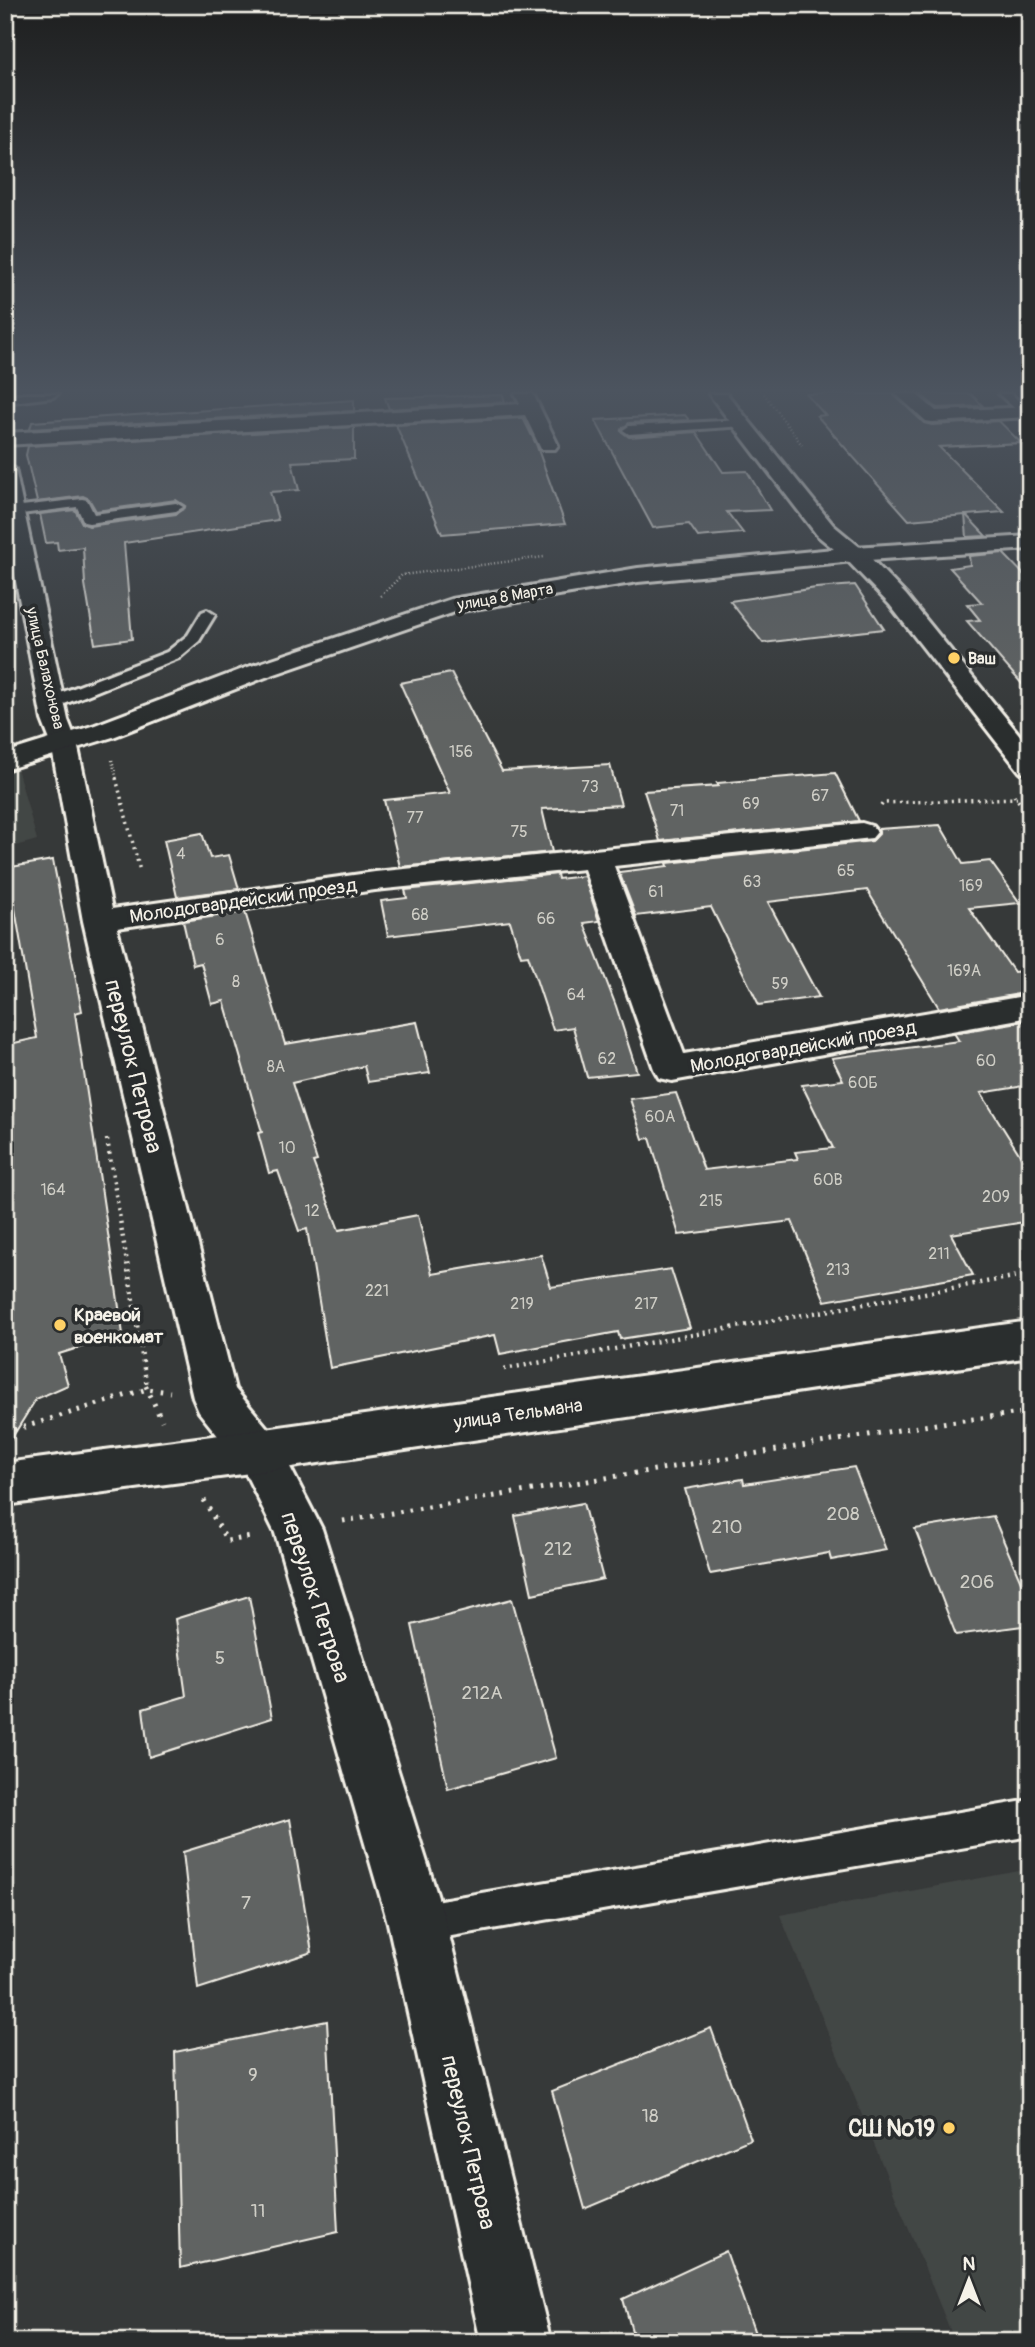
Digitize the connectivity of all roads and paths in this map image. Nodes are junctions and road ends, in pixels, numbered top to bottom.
1 (12, 504) edge
2 (77, 504) edge
3 (82, 504) edge
4 (804, 504) edge
5 (176, 507) dead end
6 (13, 511) junction
7 (1030, 542) edge
8 (854, 554) junction
9 (207, 615) dead end
10 (51, 702) junction
11 (1030, 728) edge
12 (1002, 730) junction
13 (104, 731) junction
14 (64, 743) junction
15 (5, 762) edge
16 (1030, 766) edge
17 (1017, 798) dead end
18 (862, 832) joint
19 (596, 859) junction
20 (140, 871) dead end
21 (99, 920) junction
22 (1030, 1006) edge
23 (106, 1132) dead end
24 (1030, 1274) edge
25 (1030, 1339) edge
26 (500, 1370) dead end
27 (147, 1389) junction
28 (215, 1398) junction
29 (1030, 1412) edge
30 (5, 1433) edge
31 (258, 1451) junction
32 (181, 1460) junction
33 (5, 1484) edge
34 (298, 1529) junction
35 (1030, 1818) edge
36 (417, 1923) junction
37 (516, 2342) edge

1 - 6 street, улица Балахонова
2 - 6 lane
3 - 5 lane
4 - 8 street
6 - 10 street, улица Балахонова
7 - 8 street, улица 8 Марта
8 - 12 street
8 - 13 street, улица 8 Марта
9 - 10 lane
10 - 14 street, улица Балахонова
11 - 12 street
12 - 16 street
13 - 14 street, улица 8 Марта
13 - 20 path
14 - 15 street, улица 8 Марта
14 - 21 street, переулок Петрова
17 - 18 path
18 - 19 street, Молодогвардейский проезд
19 - 21 street, Молодогвардейский проезд
19 - 22 street, Молодогвардейский проезд
21 - 28 street, переулок Петрова
23 - 27 path
24 - 26 path
25 - 31 street, улица Тельмана
27 - 28 path
27 - 30 path
27 - 32 path
28 - 31 street, переулок Петрова
29 - 34 path
31 - 32 street, улица Тельмана
31 - 34 street, переулок Петрова
32 - 33 street, улица Тельмана
32 - 34 path
34 - 36 street, переулок Петрова
35 - 36 lane
36 - 37 street, переулок Петрова

